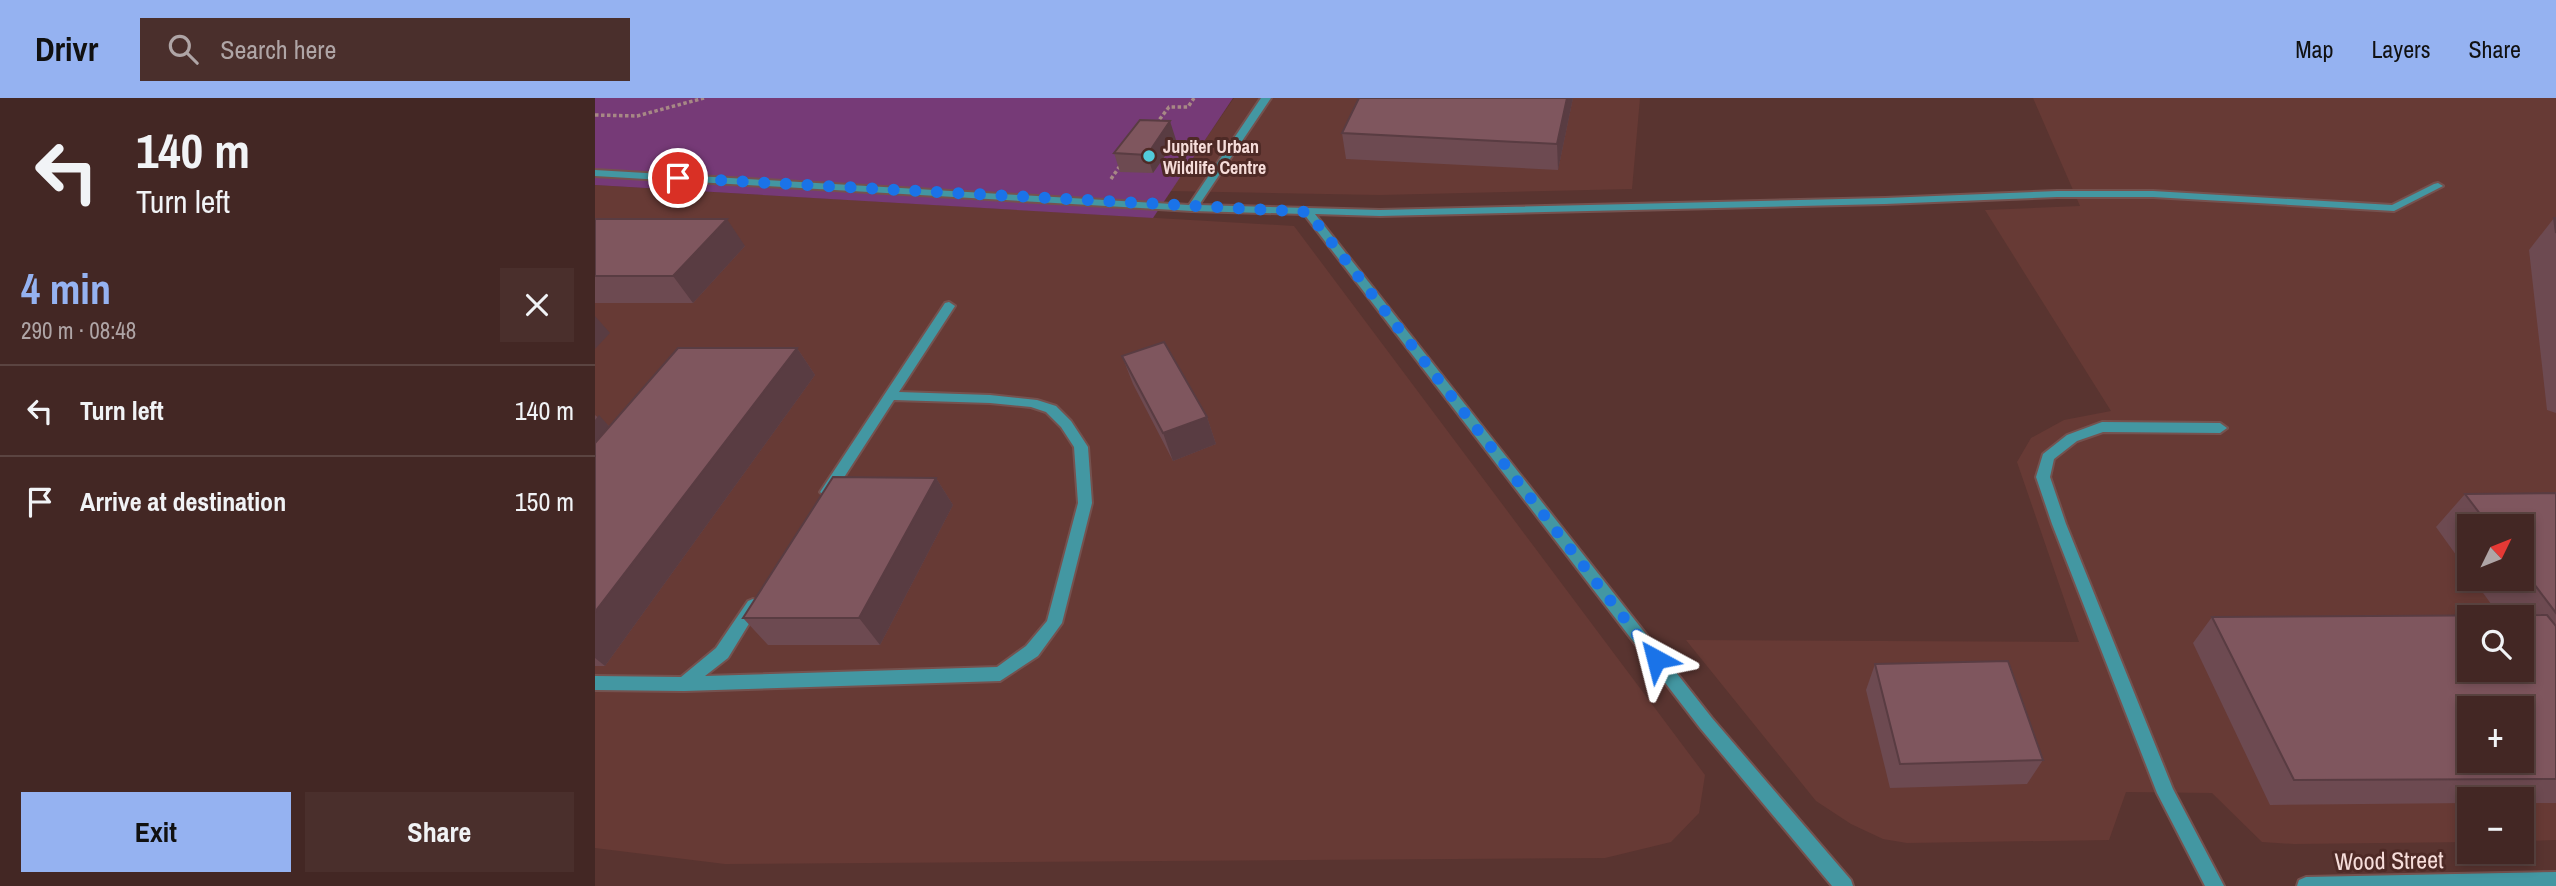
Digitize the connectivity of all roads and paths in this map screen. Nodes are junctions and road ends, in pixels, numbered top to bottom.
1 (704, 98) edge
2 (1194, 98) edge
3 (1266, 98) edge
4 (595, 114) edge
5 (1147, 127) edge
6 (1125, 159) edge
7 (595, 173) edge
8 (2438, 186) dead end
9 (1094, 202) junction
10 (1192, 208) junction
11 (1308, 212) junction
12 (949, 306) dead end
13 (889, 396) junction
14 (2220, 428) dead end
15 (821, 501) edge
16 (760, 594) edge
17 (595, 682) edge
18 (684, 684) junction
19 (2556, 881) edge
20 (1844, 886) edge
21 (2215, 886) edge
22 (2306, 886) edge

1 - 4 path
2 - 5 path
3 - 10 street
6 - 9 path
7 - 9 street
8 - 11 street
9 - 10 street
10 - 11 street
11 - 20 street
12 - 13 street
13 - 15 street
13 - 18 street
14 - 21 street
16 - 18 street
17 - 18 street
19 - 22 street, Wood Street

